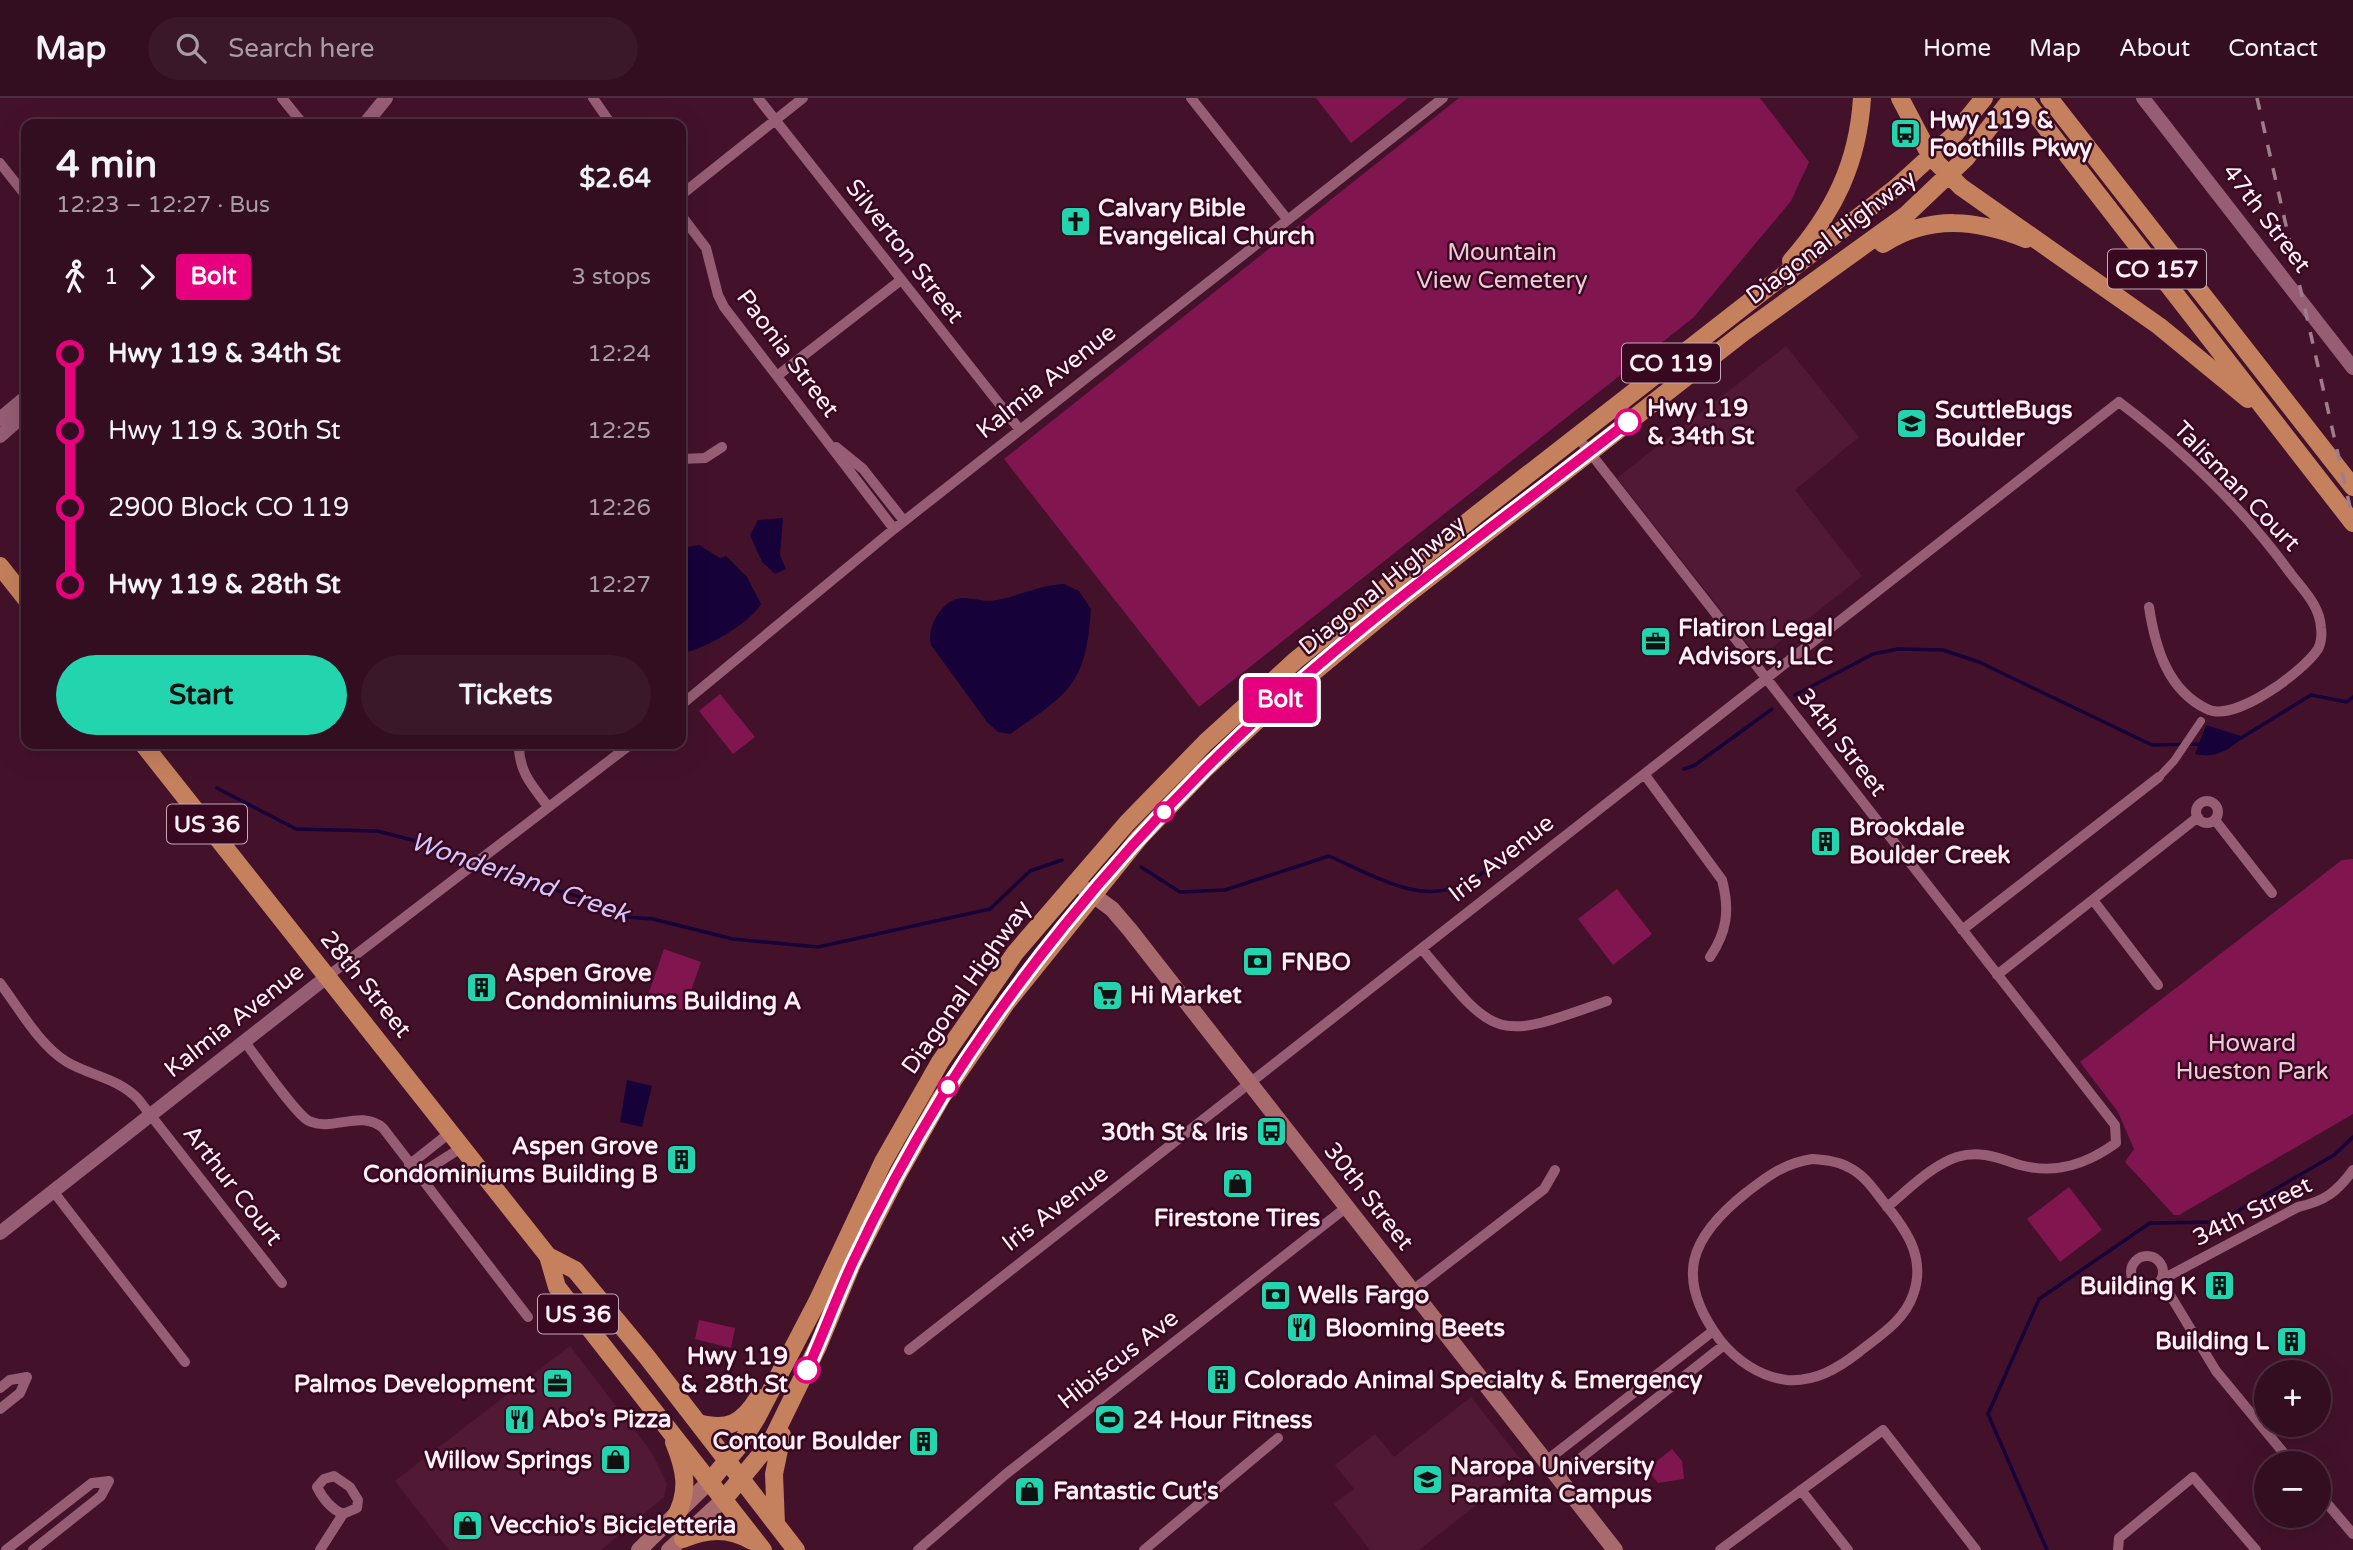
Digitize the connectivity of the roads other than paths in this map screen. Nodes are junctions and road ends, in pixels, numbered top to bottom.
1 (282, 98) edge
2 (386, 98) edge
3 (593, 98) edge
4 (758, 98) edge
5 (803, 98) edge
6 (1191, 98) edge
7 (1443, 98) edge
8 (1862, 98) edge
9 (1900, 98) edge
10 (1984, 98) edge
11 (2012, 98) edge
12 (2025, 98) edge
13 (2143, 98) edge
14 (2053, 102) edge
15 (299, 119) edge
16 (369, 119) edge
17 (608, 119) edge
18 (776, 120) junction
19 (1931, 157) junction
20 (1966, 158) junction
21 (0, 163) edge
22 (1949, 176) junction
23 (21, 190) edge
24 (686, 191) edge
25 (1287, 219) junction
26 (686, 222) edge
27 (2052, 251) junction
28 (901, 280) junction
29 (1765, 290) junction
30 (1751, 327) junction
31 (2353, 368) edge
32 (777, 376) junction
33 (21, 401) edge
34 (2119, 402) joint
35 (2267, 415) junction
36 (21, 417) edge
37 (0, 419) edge
38 (1020, 430) junction
39 (0, 436) edge
40 (1577, 436) junction
41 (828, 441) junction
42 (722, 447) dead end
43 (1590, 452) junction
44 (686, 459) edge
45 (2353, 487) edge
46 (904, 521) junction
47 (2353, 523) edge
48 (894, 529) junction
49 (0, 566) edge
50 (21, 593) edge
51 (2149, 607) dead end
52 (1296, 660) junction
53 (1309, 675) junction
54 (1765, 678) junction
55 (686, 701) edge
56 (2207, 710) junction
57 (2201, 721) joint
58 (147, 749) edge
59 (519, 749) edge
60 (624, 749) edge
61 (1645, 775) junction
62 (2159, 777) joint
63 (547, 805) junction
64 (2197, 817) junction
65 (2215, 820) junction
66 (1075, 882) junction
67 (1092, 893) junction
68 (2272, 893) dead end
69 (2093, 900) junction
70 (1962, 930) junction
71 (1422, 949) junction
72 (1710, 957) dead end
73 (1997, 975) junction
74 (328, 976) junction
75 (0, 983) edge
76 (2158, 985) dead end
77 (1607, 1001) dead end
78 (244, 1041) junction
79 (1252, 1083) junction
80 (150, 1113) junction
81 (452, 1131) junction
82 (464, 1146) junction
83 (409, 1165) junction
84 (1555, 1170) dead end
85 (2353, 1170) edge
86 (418, 1176) junction
87 (53, 1191) junction
88 (1348, 1206) junction
89 (1887, 1207) junction
90 (0, 1233) edge
91 (548, 1255) junction
92 (282, 1283) dead end
93 (1413, 1290) junction
94 (528, 1317) dead end
95 (1713, 1331) junction
96 (794, 1343) junction
97 (1724, 1345) junction
98 (909, 1350) dead end
99 (185, 1362) dead end
100 (0, 1388) edge
101 (0, 1409) edge
102 (784, 1418) junction
103 (666, 1423) junction
104 (698, 1423) junction
105 (1278, 1438) dead end
106 (2282, 1451) edge
107 (727, 1461) junction
108 (1546, 1461) junction
109 (1558, 1476) junction
110 (711, 1480) junction
111 (741, 1480) junction
112 (1801, 1490) junction
113 (724, 1499) junction
114 (2331, 1508) edge
115 (343, 1514) dead end
116 (674, 1517) junction
117 (776, 1524) junction
118 (2353, 1534) edge
119 (676, 1545) edge
120 (21, 1546) edge
121 (761, 1547) edge
122 (6, 1550) edge
123 (33, 1550) edge
124 (320, 1550) edge
125 (639, 1550) edge
126 (796, 1550) edge
127 (918, 1550) edge
128 (1144, 1550) edge
129 (1615, 1550) edge
130 (1720, 1550) edge
131 (1848, 1550) edge
132 (1976, 1550) edge
133 (2118, 1550) edge
134 (2256, 1550) edge

1 - 15 street
2 - 16 street
3 - 17 street
4 - 18 street, Silverton Street
5 - 18 street
6 - 25 street
7 - 25 street, Kalmia Avenue
8 - 29 highway, CO 119
9 - 19 highway
10 - 19 highway, Diagonal Highway
11 - 20 highway, Diagonal Highway / CO 119
12 - 20 highway
12 - 35 highway, CO 157
13 - 31 street, 47th Street
14 - 45 highway, CO 157
18 - 24 street
18 - 28 street, Silverton Street
19 - 22 highway
19 - 29 highway, Diagonal Highway
20 - 22 highway, Diagonal Highway / CO 119
21 - 23 street
22 - 27 highway
22 - 30 highway, Diagonal Highway / CO 119
25 - 38 street, Kalmia Avenue
26 - 32 street, Paonia Street
27 - 30 highway
27 - 35 highway
28 - 32 street
28 - 38 street, Silverton Street
29 - 40 highway, Diagonal Highway / CO 119
30 - 43 highway, Diagonal Highway / CO 119
32 - 41 street, Paonia Street
33 - 37 street
34 - 54 street, Iris Avenue
34 - 56 street, Talisman Court
35 - 47 highway, CO 157
36 - 39 street
38 - 46 street, Kalmia Avenue
40 - 43 street, 34th Street
40 - 52 highway, Diagonal Highway / CO 119
41 - 46 street, Paonia Street
41 - 48 street, Paonia Street
42 - 44 street
43 - 53 highway, Diagonal Highway / CO 119
43 - 54 street, 34th Street
46 - 48 street, Kalmia Avenue
48 - 55 street, Kalmia Avenue
49 - 50 highway
51 - 56 street
52 - 53 highway
52 - 66 highway, Diagonal Highway / CO 119
53 - 67 highway, Diagonal Highway / CO 119
54 - 61 street, Iris Avenue
54 - 70 street, 34th Street
56 - 57 street
57 - 62 street
58 - 74 highway, 28th Street / US 36
59 - 63 street
60 - 63 street, Kalmia Avenue
61 - 71 street, Iris Avenue
61 - 72 street
62 - 70 street
63 - 74 street, Kalmia Avenue
64 - 65 street
64 - 65 street
64 - 69 street
65 - 68 street
66 - 67 main road, 30th Street
66 - 96 highway, Diagonal Highway / CO 119
67 - 79 main road, 30th Street
67 - 102 highway, Diagonal Highway / CO 119
69 - 73 street
69 - 76 street
70 - 73 street, 34th Street
71 - 77 street
71 - 79 street, Iris Avenue
73 - 89 street, 34th Street
74 - 78 street, Kalmia Avenue
74 - 81 highway, 28th Street / US 36
75 - 80 street, Arthur Court
78 - 80 street, Kalmia Avenue
78 - 83 street
79 - 88 main road, 30th Street
79 - 98 street, Iris Avenue
80 - 87 street, Kalmia Avenue
80 - 92 street, Arthur Court
81 - 82 highway, 28th Street / US 36
81 - 83 street
82 - 86 street
82 - 91 highway, 28th Street / US 36
83 - 86 street
84 - 93 street
85 - 106 street, 34th Street
86 - 94 street
87 - 90 street, Kalmia Avenue
87 - 99 street
88 - 93 main road, 30th Street
88 - 127 street, Hibiscus Ave
89 - 95 street
89 - 97 street
91 - 103 highway, 28th Street / US 36
91 - 104 highway, 28th Street / US 36
93 - 108 main road, 30th Street
95 - 97 street
95 - 108 street
96 - 104 highway
96 - 107 highway, Diagonal Highway / CO 119
97 - 109 street
100 - 101 street
102 - 111 highway, Diagonal Highway
102 - 117 highway, CO 119
103 - 110 highway, 28th Street / US 36
103 - 116 highway
104 - 107 highway, 28th Street / US 36
105 - 128 street
107 - 110 highway, Diagonal Highway / CO 119
107 - 111 highway, 28th Street / US 36
108 - 109 main road, 30th Street
109 - 129 main road, 30th Street
110 - 113 highway, 28th Street / US 36
110 - 116 main road
111 - 113 highway, Diagonal Highway
111 - 117 highway, 28th Street / US 36
112 - 130 street
112 - 131 street
112 - 132 street
113 - 119 main road
113 - 121 highway, 28th Street / US 36
114 - 118 street
115 - 124 street
116 - 125 main road
117 - 126 highway, 28th Street / US 36
119 - 121 highway
120 - 122 street
120 - 123 street
133 - 134 street

